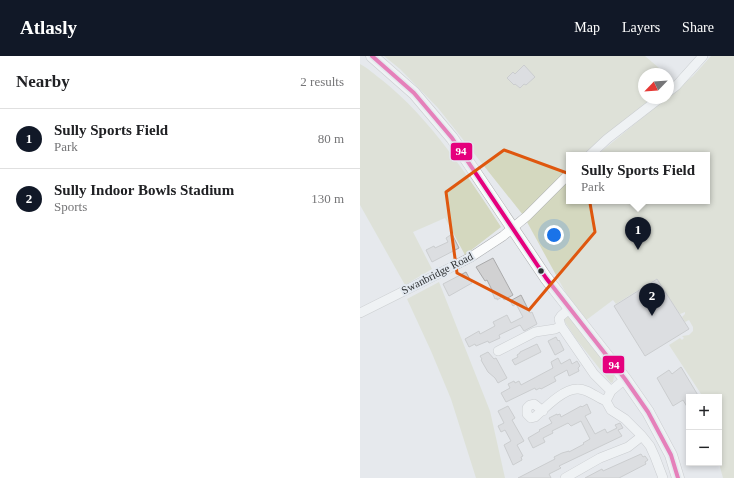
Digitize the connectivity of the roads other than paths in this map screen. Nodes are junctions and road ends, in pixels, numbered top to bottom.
1 (372, 56) edge
2 (703, 56) edge
3 (674, 88) edge
4 (652, 104) edge
5 (593, 152) edge
6 (566, 177) edge
7 (512, 230) junction
8 (569, 309) junction
9 (360, 313) edge
10 (561, 326) junction
11 (498, 351) dead end
12 (625, 379) junction
13 (611, 392) junction
14 (606, 401) junction
15 (543, 410) dead end
16 (642, 436) junction
17 (565, 478) edge
18 (663, 478) edge
19 (678, 478) edge

1 - 7 main road
2 - 3 street
4 - 5 street
6 - 7 street, Swanbridge Road
7 - 8 main road
7 - 9 street, Swanbridge Road
8 - 10 street
8 - 12 main road
10 - 11 street
10 - 13 street
12 - 13 street
12 - 19 main road
13 - 14 street
14 - 15 street
14 - 16 street
16 - 17 street
16 - 18 street

